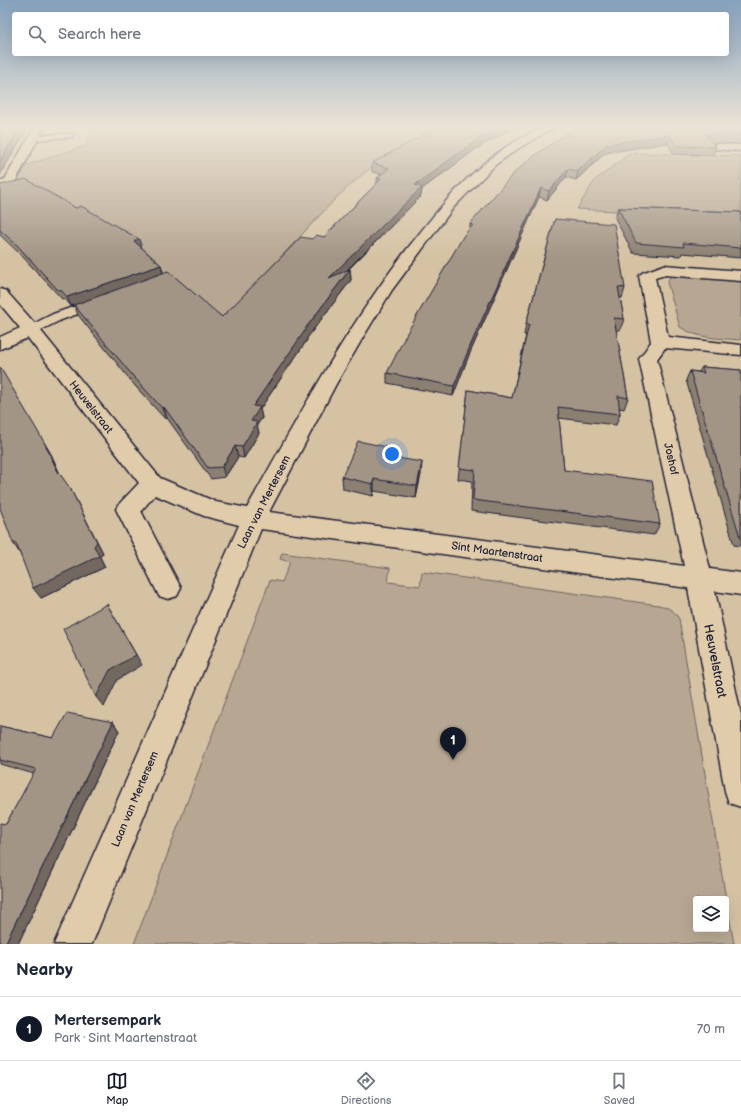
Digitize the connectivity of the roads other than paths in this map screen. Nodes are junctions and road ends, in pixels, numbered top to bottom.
1 (16, 170) edge
2 (482, 170) edge
3 (0, 186) edge
4 (741, 276) edge
5 (0, 294) edge
6 (107, 299) edge
7 (31, 330) junction
8 (660, 342) junction
9 (0, 344) edge
10 (741, 350) edge
11 (152, 484) junction
12 (253, 519) junction
13 (699, 578) junction
14 (741, 584) edge
15 (168, 588) dead end
16 (741, 791) edge
17 (73, 944) edge

1 - 3 street
2 - 12 street, Laan van Mertersem
4 - 8 street
5 - 7 street, Heuvelstraat
6 - 7 lane
7 - 9 street
7 - 11 street, Heuvelstraat
8 - 10 street
8 - 13 street, Joshof
11 - 12 street, Heuvelstraat
11 - 15 street
12 - 13 street, Sint Maartenstraat
12 - 17 street, Laan van Mertersem
13 - 14 street, Sint Maartenstraat
13 - 16 street, Heuvelstraat

